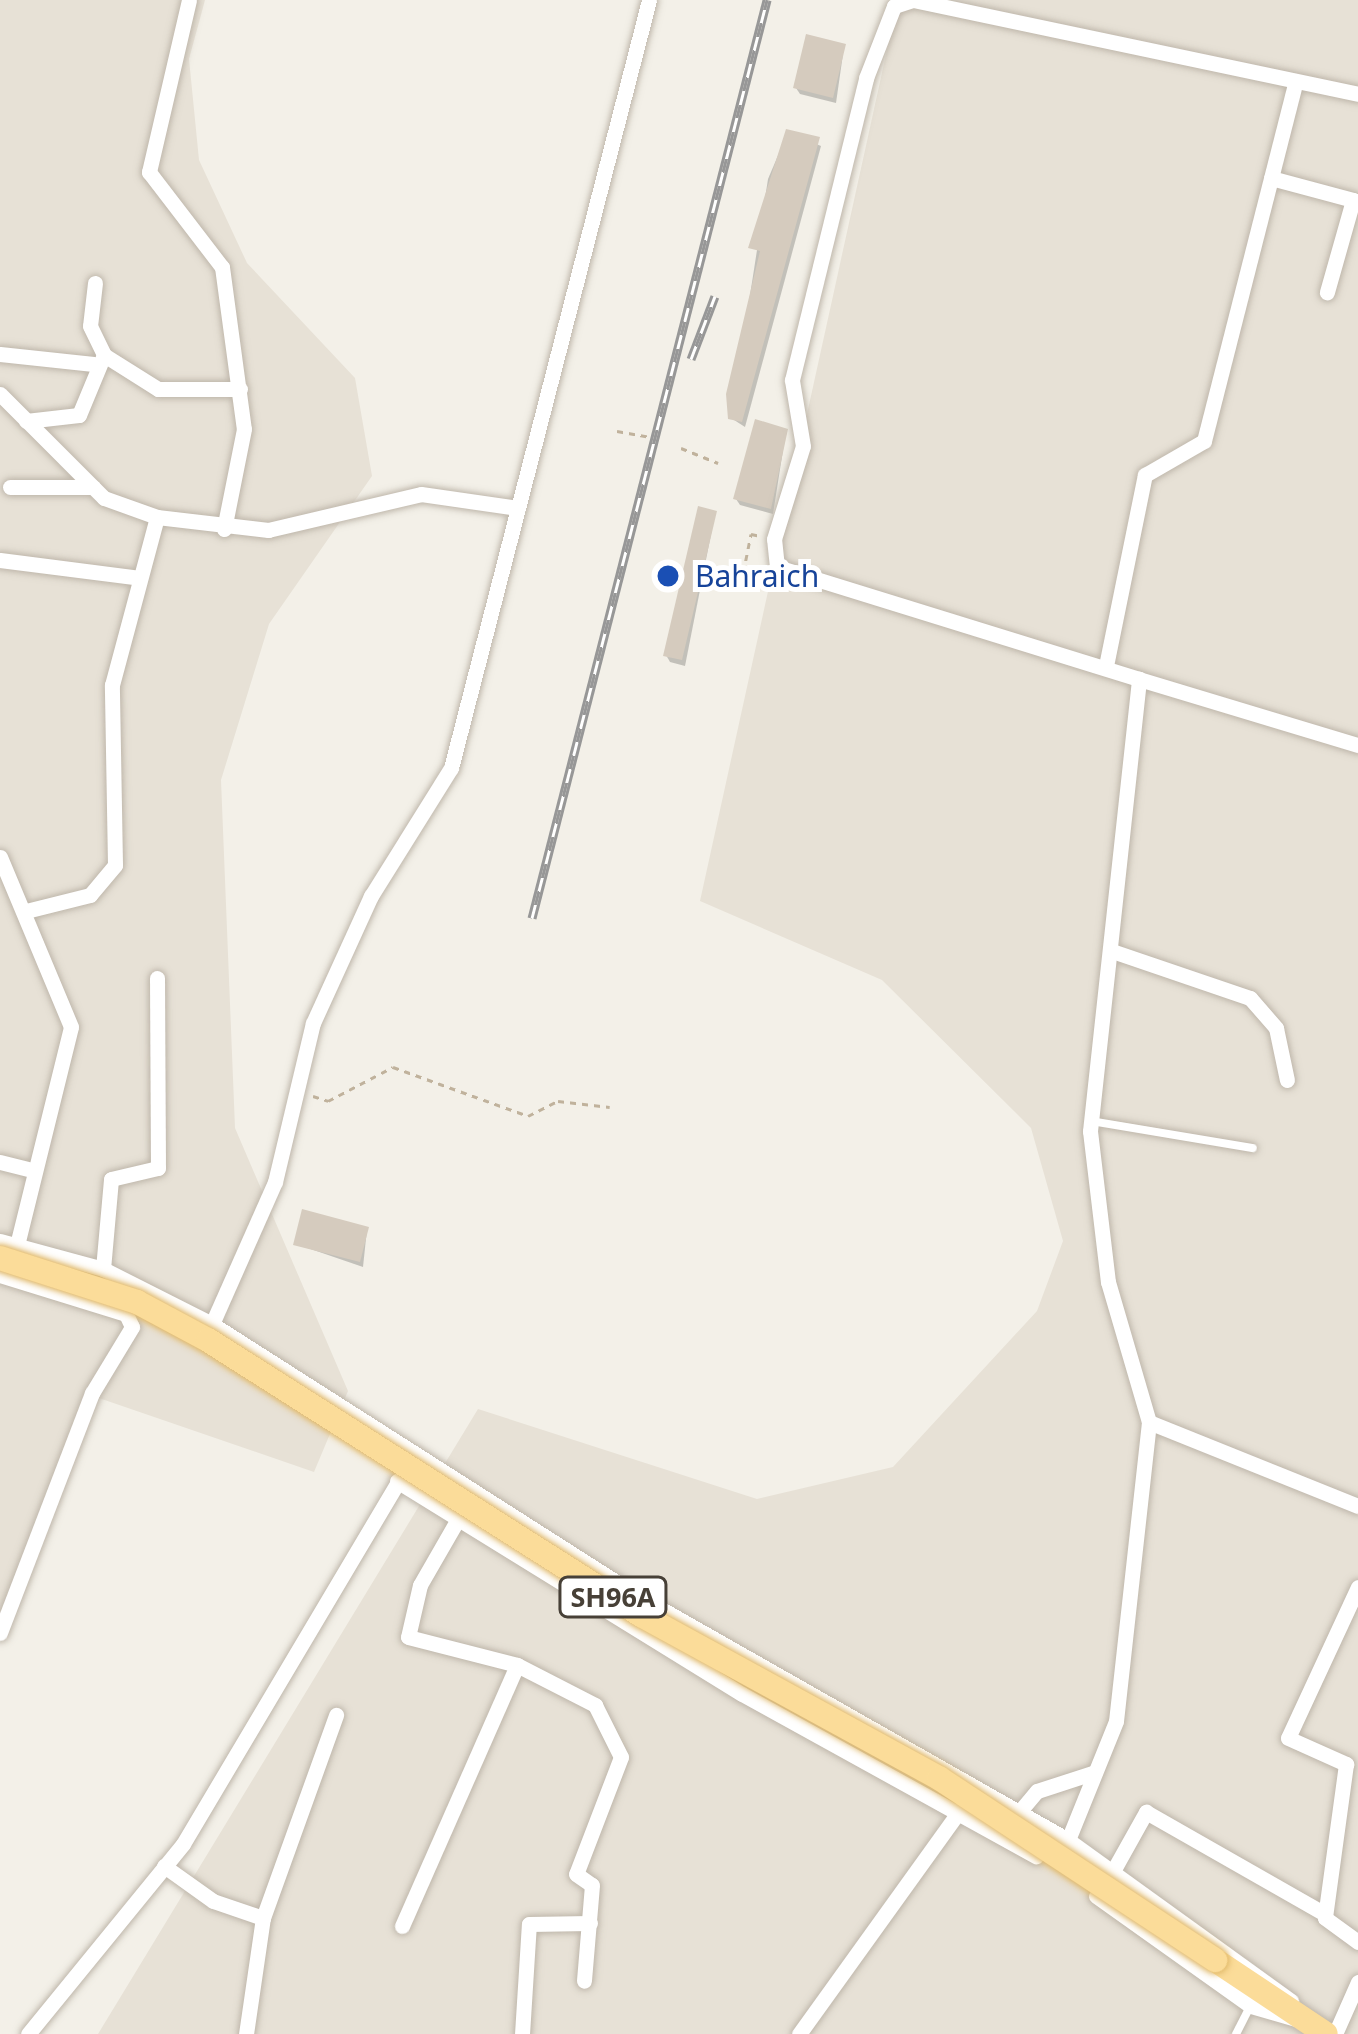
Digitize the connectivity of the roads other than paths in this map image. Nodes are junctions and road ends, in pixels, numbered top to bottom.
1 (189, 0) edge
2 (649, 0) edge
3 (901, 0) edge
4 (1295, 84) junction
5 (1358, 94) edge
6 (1271, 178) junction
7 (94, 284) dead end
8 (1327, 292) dead end
9 (0, 354) edge
10 (99, 359) junction
11 (240, 389) junction
12 (0, 394) edge
13 (26, 422) junction
14 (10, 487) dead end
15 (93, 487) junction
16 (518, 508) junction
17 (157, 517) junction
18 (224, 530) junction
19 (0, 560) edge
20 (140, 578) junction
21 (1106, 666) junction
22 (1138, 679) junction
23 (1358, 745) edge
24 (0, 857) edge
25 (26, 910) junction
26 (1112, 951) junction
27 (157, 977) dead end
28 (1287, 1080) dead end
29 (1091, 1121) junction
30 (1253, 1148) dead end
31 (0, 1162) edge
32 (35, 1171) junction
33 (6, 1248) edge
34 (104, 1269) junction
35 (0, 1275) edge
36 (212, 1324) junction
37 (1149, 1422) junction
38 (414, 1455) junction
39 (397, 1481) junction
40 (1358, 1506) edge
41 (458, 1519) junction
42 (1358, 1586) edge
43 (0, 1633) edge
44 (517, 1665) junction
45 (336, 1715) dead end
46 (1095, 1772) junction
47 (982, 1787) junction
48 (1352, 1798) edge
49 (958, 1809) junction
50 (1020, 1811) junction
51 (1068, 1840) junction
52 (164, 1866) junction
53 (1112, 1871) junction
54 (1325, 1914) junction
55 (263, 1918) junction
56 (590, 1923) junction
57 (402, 1926) dead end
58 (1358, 1942) edge
59 (584, 1981) dead end
60 (1358, 1982) edge
61 (1251, 2006) junction
62 (1303, 2021) junction
63 (28, 2034) edge
64 (246, 2034) edge
65 (522, 2034) edge
66 (799, 2034) edge
67 (1236, 2034) edge
68 (1330, 2034) edge

1 - 11 street
2 - 16 street
3 - 4 street
3 - 21 street
4 - 5 street
4 - 6 street
6 - 8 street
6 - 21 street
7 - 10 street
9 - 10 street
10 - 11 street
10 - 13 street
11 - 18 street
12 - 13 street
13 - 15 street
14 - 15 street
15 - 17 street
16 - 18 street
16 - 36 street
17 - 18 street
17 - 20 street
19 - 20 street
20 - 25 street
21 - 22 street
22 - 23 street
22 - 26 street
24 - 25 street
25 - 32 street
26 - 28 street
26 - 29 street
27 - 34 street
29 - 30 lane
29 - 37 street
31 - 32 street
32 - 33 street
33 - 34 street
33 - 62 main road, SH96A, bridge
34 - 36 street
35 - 43 street
36 - 38 street
37 - 40 street
37 - 46 street
38 - 39 street
38 - 47 street
39 - 41 street
39 - 52 street
41 - 44 street
41 - 49 street
42 - 48 street
44 - 56 street
44 - 57 street
45 - 55 street
46 - 50 street
46 - 51 street
47 - 49 street
47 - 50 street
48 - 54 street
49 - 61 street
49 - 66 street
50 - 51 street
51 - 53 street
52 - 55 street
52 - 63 street
53 - 54 street
53 - 62 street
54 - 58 street
55 - 64 street
56 - 59 street
56 - 65 street
60 - 68 street
61 - 62 street
61 - 67 lane
62 - 68 main road, SH96A

